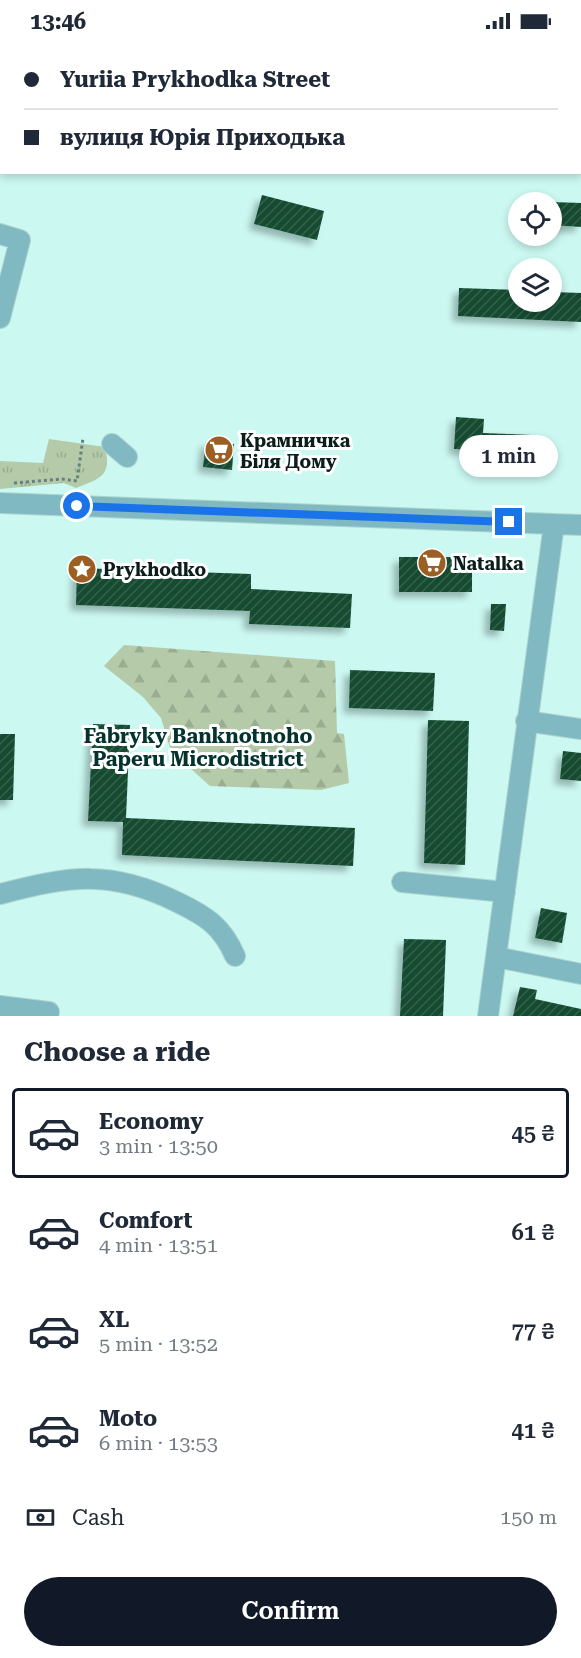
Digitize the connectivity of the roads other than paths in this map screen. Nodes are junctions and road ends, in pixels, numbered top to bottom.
1 (0, 234) edge
2 (0, 318) edge
3 (0, 503) edge
4 (554, 524) junction
5 (581, 525) edge
6 (526, 721) junction
7 (581, 729) edge
8 (402, 882) dead end
9 (505, 892) junction
10 (0, 894) edge
11 (235, 956) dead end
12 (496, 957) junction
13 (581, 974) edge
14 (0, 1006) edge
15 (49, 1012) dead end
16 (488, 1016) edge

1 - 2 street
3 - 4 street
4 - 5 street
4 - 6 street
6 - 7 street
6 - 9 street
8 - 9 street
9 - 12 street
10 - 11 street
12 - 13 street
12 - 16 street
14 - 15 street

